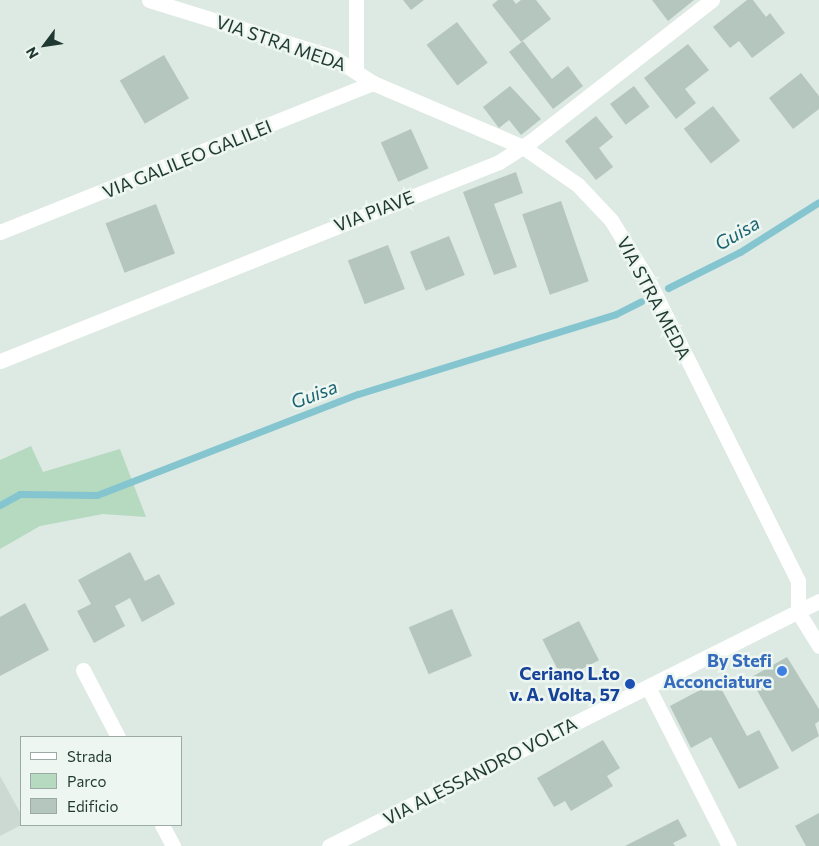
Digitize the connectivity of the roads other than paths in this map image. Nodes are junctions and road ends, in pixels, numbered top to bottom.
1 (149, 0) edge
2 (356, 0) edge
3 (712, 0) edge
4 (356, 69) junction
5 (373, 83) junction
6 (522, 147) junction
7 (0, 232) edge
8 (0, 361) edge
9 (819, 601) edge
10 (798, 612) junction
11 (819, 646) edge
12 (83, 670) dead end
13 (648, 687) junction
14 (117, 736) edge
15 (163, 826) edge
16 (173, 846) edge
17 (329, 846) edge
18 (729, 846) edge

1 - 4 street, VIA STRA MEDA
2 - 4 street, VIA STRA MEDA
3 - 6 street, VIA PIAVE
4 - 5 street, VIA STRA MEDA
5 - 6 street, VIA STRA MEDA
5 - 7 street, VIA GALILEO GALILEI
6 - 8 street, VIA PIAVE
6 - 10 street, VIA STRA MEDA
9 - 10 street, VIA ALESSANDRO VOLTA
10 - 11 street
10 - 13 street, VIA ALESSANDRO VOLTA
12 - 14 street
13 - 17 street, VIA ALESSANDRO VOLTA
13 - 18 street
15 - 16 street

